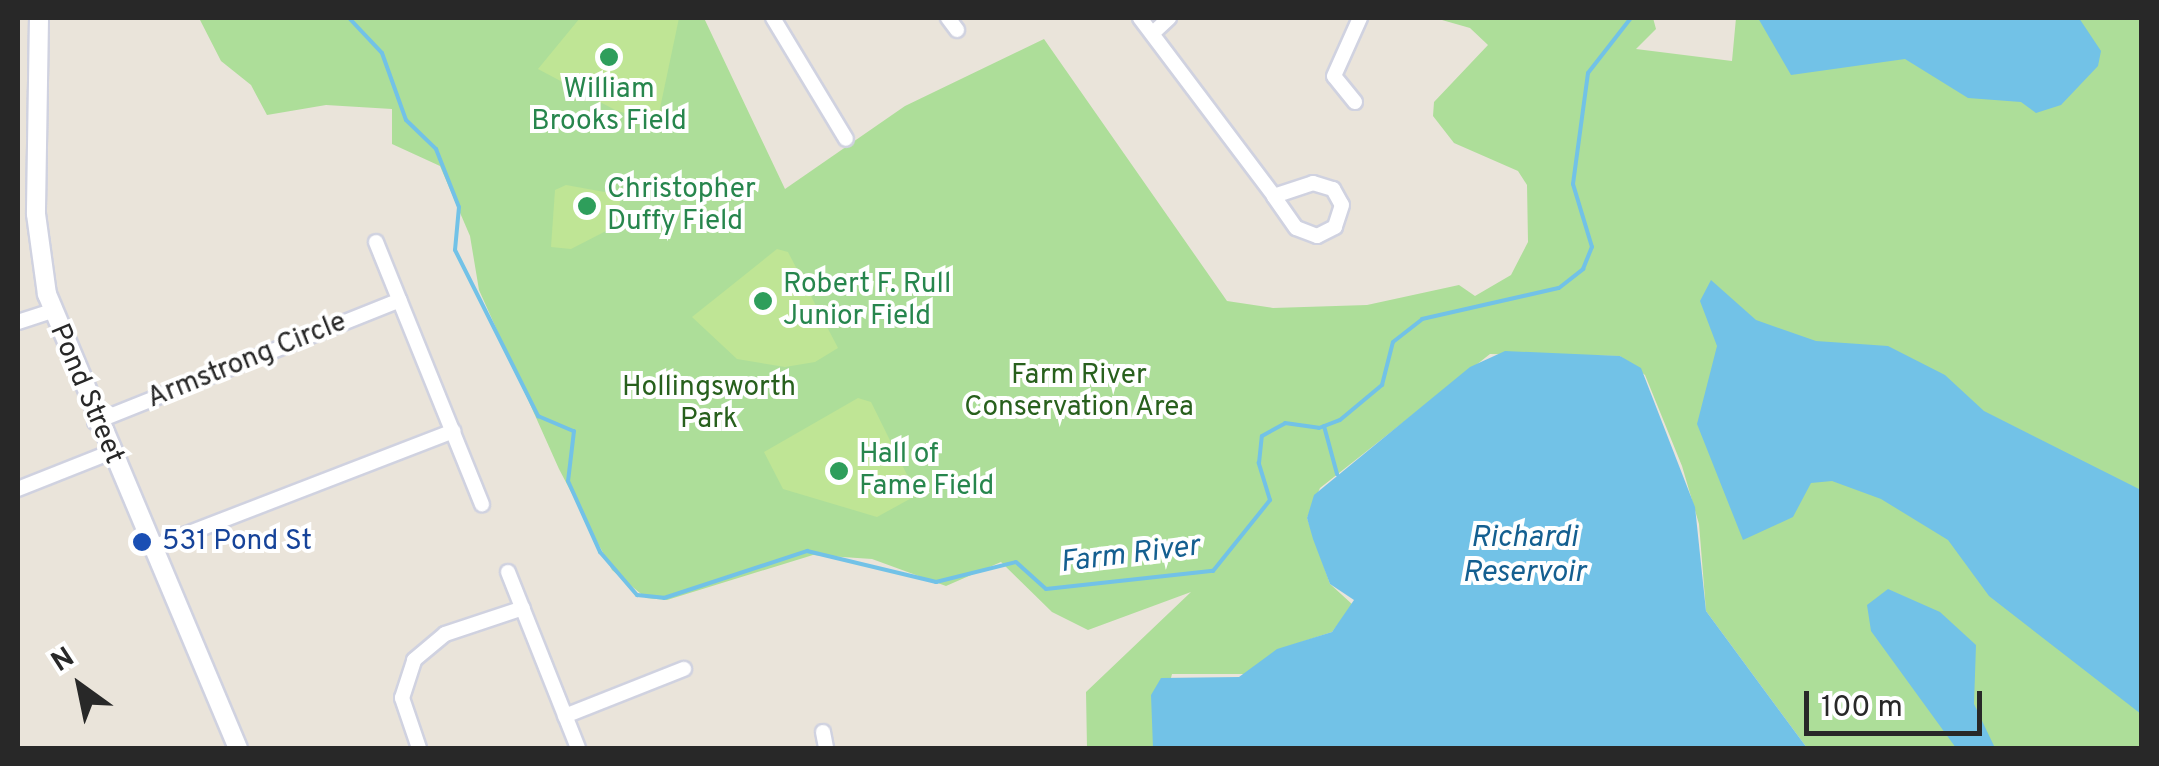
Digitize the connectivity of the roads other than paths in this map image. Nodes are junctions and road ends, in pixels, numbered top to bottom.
1 (39, 18) edge
2 (773, 18) edge
3 (1140, 18) edge
4 (1169, 18) edge
5 (1360, 18) edge
6 (1152, 33) junction
7 (1354, 102) dead end
8 (846, 139) dead end
9 (1274, 196) junction
10 (376, 242) dead end
11 (400, 300) junction
12 (52, 311) junction
13 (18, 322) edge
14 (95, 422) junction
15 (452, 431) junction
16 (109, 453) junction
17 (18, 488) edge
18 (482, 504) dead end
19 (153, 548) junction
20 (508, 572) dead end
21 (523, 608) junction
22 (684, 669) dead end
23 (565, 716) junction
24 (823, 732) dead end
25 (238, 748) edge
26 (418, 748) edge
27 (578, 748) edge
28 (826, 748) edge

1 - 12 main road, Pond Street
2 - 8 street
3 - 6 street
4 - 6 street
5 - 7 street
6 - 9 street
9 - 9 street
10 - 11 street
11 - 14 street, Armstrong Circle
11 - 15 street
12 - 13 street
12 - 14 main road, Pond Street
14 - 16 main road, Pond Street
15 - 18 street
15 - 19 street
16 - 17 street
16 - 19 main road, Pond Street
19 - 25 main road, Pond Street
20 - 21 street
21 - 23 street
21 - 26 street
22 - 23 street
23 - 27 street
24 - 28 street

